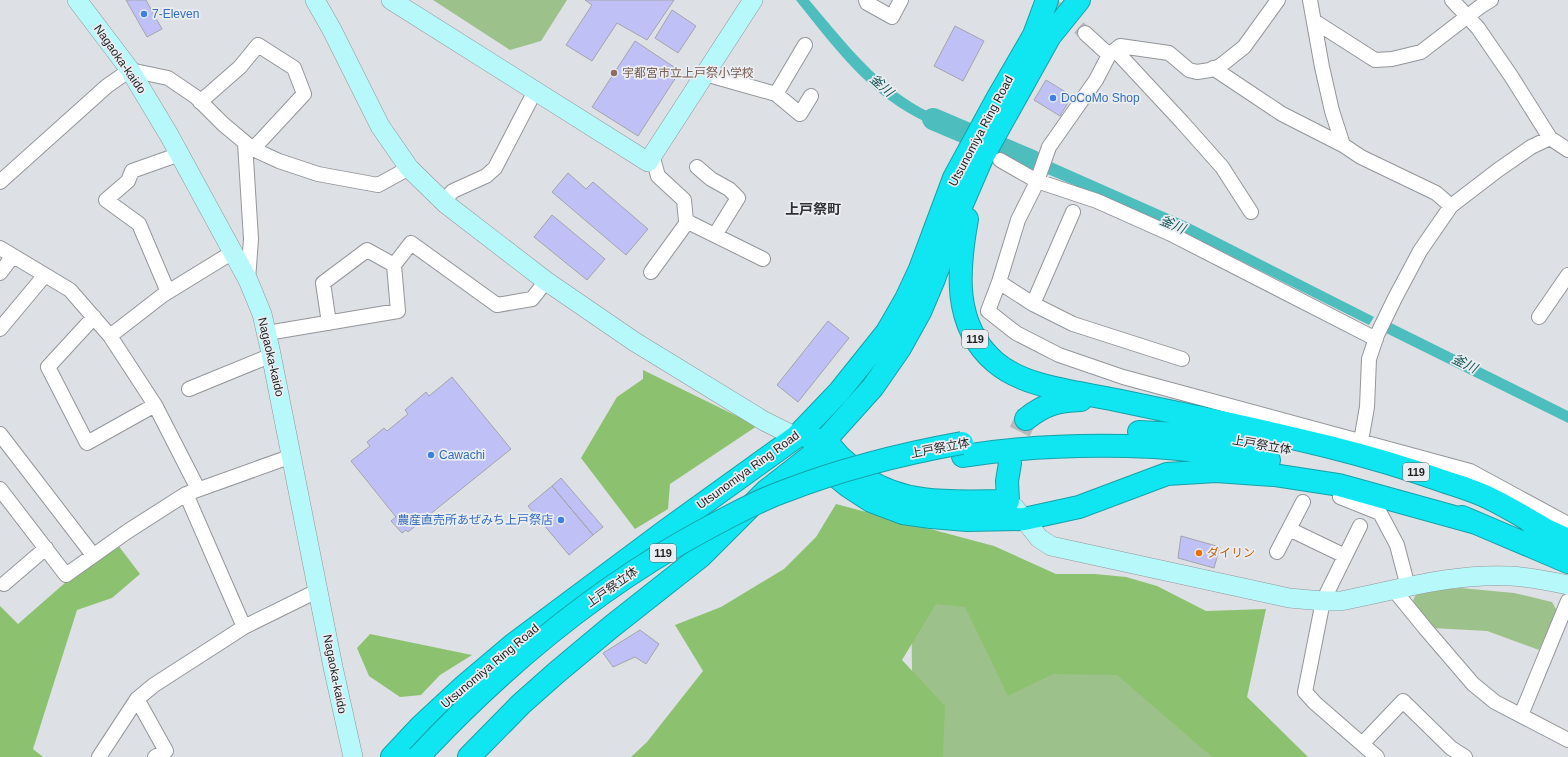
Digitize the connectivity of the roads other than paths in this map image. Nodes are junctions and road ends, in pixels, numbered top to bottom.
1 (77, 0) edge
2 (315, 0) edge
3 (392, 0) edge
4 (754, 0) edge
5 (866, 0) edge
6 (901, 0) edge
7 (1047, 0) edge
8 (1079, 0) edge
9 (1278, 0) edge
10 (1310, 0) edge
11 (1452, 0) edge
12 (1491, 0) edge
13 (1467, 17) junction
14 (1314, 21) junction
15 (1085, 33) tunnel mouth
16 (1042, 36) junction
17 (805, 45) dead end
18 (1112, 52) junction
19 (1213, 68) junction
20 (130, 70) junction
21 (705, 74) junction
22 (535, 91) junction
23 (776, 94) junction
24 (811, 96) dead end
25 (200, 102) junction
26 (1550, 138) junction
27 (1343, 145) junction
28 (249, 146) junction
29 (1568, 150) edge
30 (180, 154) junction
31 (652, 155) junction
32 (983, 156) junction
33 (697, 167) dead end
34 (409, 168) junction
35 (1037, 181) junction
36 (0, 182) edge
37 (443, 201) junction
38 (1451, 206) junction
39 (1073, 212) dead end
40 (1251, 212) dead end
41 (688, 221) junction
42 (715, 235) junction
43 (0, 248) edge
44 (233, 252) junction
45 (12, 256) junction
46 (763, 259) dead end
47 (394, 265) junction
48 (651, 272) dead end
49 (0, 273) edge
50 (45, 274) junction
51 (1568, 275) edge
52 (248, 280) junction
53 (546, 281) junction
54 (999, 282) junction
55 (168, 292) junction
56 (1033, 304) junction
57 (1539, 316) dead end
58 (94, 317) junction
59 (329, 323) junction
60 (0, 329) edge
61 (267, 333) junction
62 (110, 336) junction
63 (1377, 337) junction
64 (272, 355) junction
65 (1182, 359) dead end
66 (189, 389) dead end
67 (155, 405) junction
68 (1142, 405) junction
69 (1026, 419) tunnel mouth
70 (0, 434) edge
71 (796, 437) junction
72 (1361, 441) junction
73 (818, 448) junction
74 (962, 450) junction
75 (1278, 455) junction
76 (292, 456) junction
77 (1010, 463) tunnel mouth
78 (0, 490) edge
79 (192, 491) junction
80 (1340, 497) dead end
81 (1008, 501) junction
82 (1303, 502) dead end
83 (1024, 519) junction
84 (1568, 524) edge
85 (1360, 526) dead end
86 (1289, 529) junction
87 (1568, 540) edge
88 (46, 548) junction
89 (1277, 552) dead end
90 (93, 555) junction
91 (1345, 556) junction
92 (1568, 562) edge
93 (4, 584) dead end
94 (1568, 585) edge
95 (1401, 588) junction
96 (319, 590) junction
97 (1568, 600) edge
98 (1323, 601) junction
99 (244, 627) junction
100 (137, 699) junction
101 (1521, 715) junction
102 (1568, 740) edge
103 (1363, 743) junction
104 (99, 757) edge
105 (155, 757) edge
106 (353, 757) edge
107 (392, 757) edge
108 (418, 757) edge
109 (435, 757) edge
110 (469, 757) edge
111 (1377, 757) edge
112 (1465, 757) edge

1 - 20 street, Nagaoka-kaido
2 - 34 street
3 - 22 street
4 - 21 street
5 - 6 street
7 - 16 highway, 119
8 - 16 highway, 119
9 - 19 street
10 - 14 street
11 - 13 street
12 - 13 street
13 - 14 street
13 - 26 street
14 - 27 street
15 - 18 street
16 - 32 highway, Utsunomiya Ring Road / 119
17 - 23 street
18 - 19 street
18 - 35 street
18 - 40 street
19 - 27 street
20 - 25 street
20 - 30 street, Nagaoka-kaido
20 - 36 street
21 - 23 street
21 - 31 street
22 - 31 street
22 - 37 street
23 - 24 street
25 - 28 street
25 - 28 street
26 - 29 street
26 - 38 street
27 - 38 street
28 - 34 street
28 - 52 street
30 - 44 street, Nagaoka-kaido
30 - 55 street
31 - 41 street
32 - 35 street
32 - 68 highway, 119
32 - 71 highway, Utsunomiya Ring Road / 119
32 - 73 highway, Utsunomiya Ring Road / 119
33 - 42 street
34 - 37 street
35 - 54 street
35 - 63 street
37 - 53 street
38 - 63 street
39 - 56 street
41 - 42 street
41 - 48 street
42 - 46 street
43 - 45 street
44 - 52 street, Nagaoka-kaido
44 - 55 street
45 - 49 street
45 - 50 street
47 - 53 street
47 - 59 street
47 - 59 street
50 - 58 street
50 - 60 street
51 - 57 street
52 - 61 street, Nagaoka-kaido
53 - 71 street
54 - 56 street
54 - 72 street
55 - 62 street
56 - 65 street
58 - 62 street
58 - 67 street
59 - 61 street
61 - 64 street, Nagaoka-kaido
62 - 67 street
63 - 72 street
64 - 66 street
64 - 76 street, Nagaoka-kaido
67 - 79 street
68 - 69 highway, 119
68 - 75 highway, 119
70 - 90 street
71 - 73 highway
71 - 107 highway, Utsunomiya Ring Road / 119
72 - 84 street
73 - 81 highway
73 - 83 highway, 119
73 - 110 highway, Utsunomiya Ring Road / 119
74 - 75 highway, 上戸祭立体 / 119
74 - 108 highway, 上戸祭立体 / 119, bridge
74 - 109 highway, 上戸祭立体 / 119
75 - 83 highway, 119
75 - 87 highway, 119
75 - 92 highway, 119
76 - 79 street
76 - 96 street, Nagaoka-kaido
77 - 81 highway
78 - 88 street
79 - 90 street
79 - 99 street
80 - 95 street
81 - 83 street
82 - 86 street
83 - 98 street
85 - 91 street
86 - 89 street
86 - 91 street
88 - 90 street
88 - 93 street
91 - 98 street
94 - 95 street
95 - 98 street
95 - 101 street
96 - 99 street
96 - 106 street, Nagaoka-kaido
97 - 101 street
98 - 103 street
99 - 100 street
100 - 104 street
100 - 105 street
101 - 102 street
103 - 111 street
103 - 112 street

